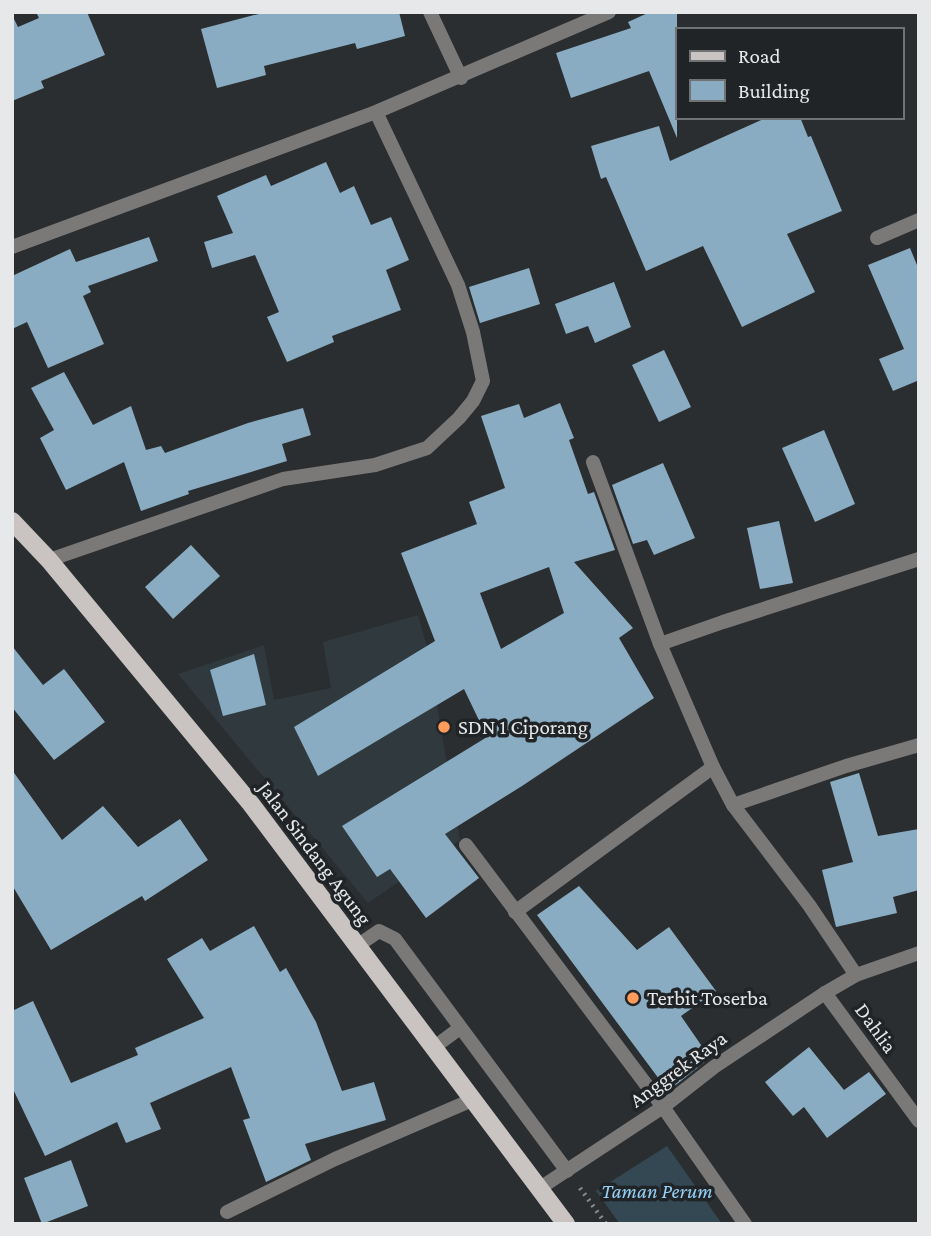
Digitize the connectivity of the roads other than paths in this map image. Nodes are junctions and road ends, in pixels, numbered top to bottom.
1 (430, 12) edge
2 (609, 12) edge
3 (461, 78) junction
4 (376, 112) junction
5 (919, 220) edge
6 (877, 238) dead end
7 (12, 247) edge
8 (593, 461) dead end
9 (12, 521) edge
10 (49, 559) junction
11 (919, 559) edge
12 (660, 644) junction
13 (919, 745) edge
14 (713, 766) junction
15 (733, 805) junction
16 (466, 845) dead end
17 (515, 912) junction
18 (357, 946) junction
19 (919, 953) edge
20 (856, 975) junction
21 (825, 993) junction
22 (460, 1028) junction
23 (433, 1048) junction
24 (472, 1100) junction
25 (663, 1107) junction
26 (919, 1121) edge
27 (567, 1171) junction
28 (540, 1188) junction
29 (227, 1212) dead end
30 (566, 1224) edge
31 (746, 1224) edge

1 - 3 street
2 - 3 street
3 - 4 street
4 - 7 street
4 - 10 street
5 - 6 street
8 - 12 street
9 - 10 main road, Jalan Sindang Agung
10 - 18 main road, Jalan Sindang Agung
11 - 12 street
12 - 14 street
13 - 15 street
14 - 15 street
14 - 17 street
15 - 20 street
16 - 17 street
17 - 25 street
18 - 22 street
18 - 23 main road, Jalan Sindang Agung
19 - 20 street, Anggrek Raya
20 - 21 street, Anggrek Raya
21 - 25 street, Anggrek Raya
21 - 26 street, Dahlia
22 - 23 street
22 - 27 street
23 - 24 main road, Jalan Sindang Agung
24 - 28 main road, Jalan Sindang Agung
24 - 29 street
25 - 27 street, Anggrek Raya
25 - 31 street
27 - 28 street, Anggrek Raya
28 - 30 main road, Jalan Sindang Agung

